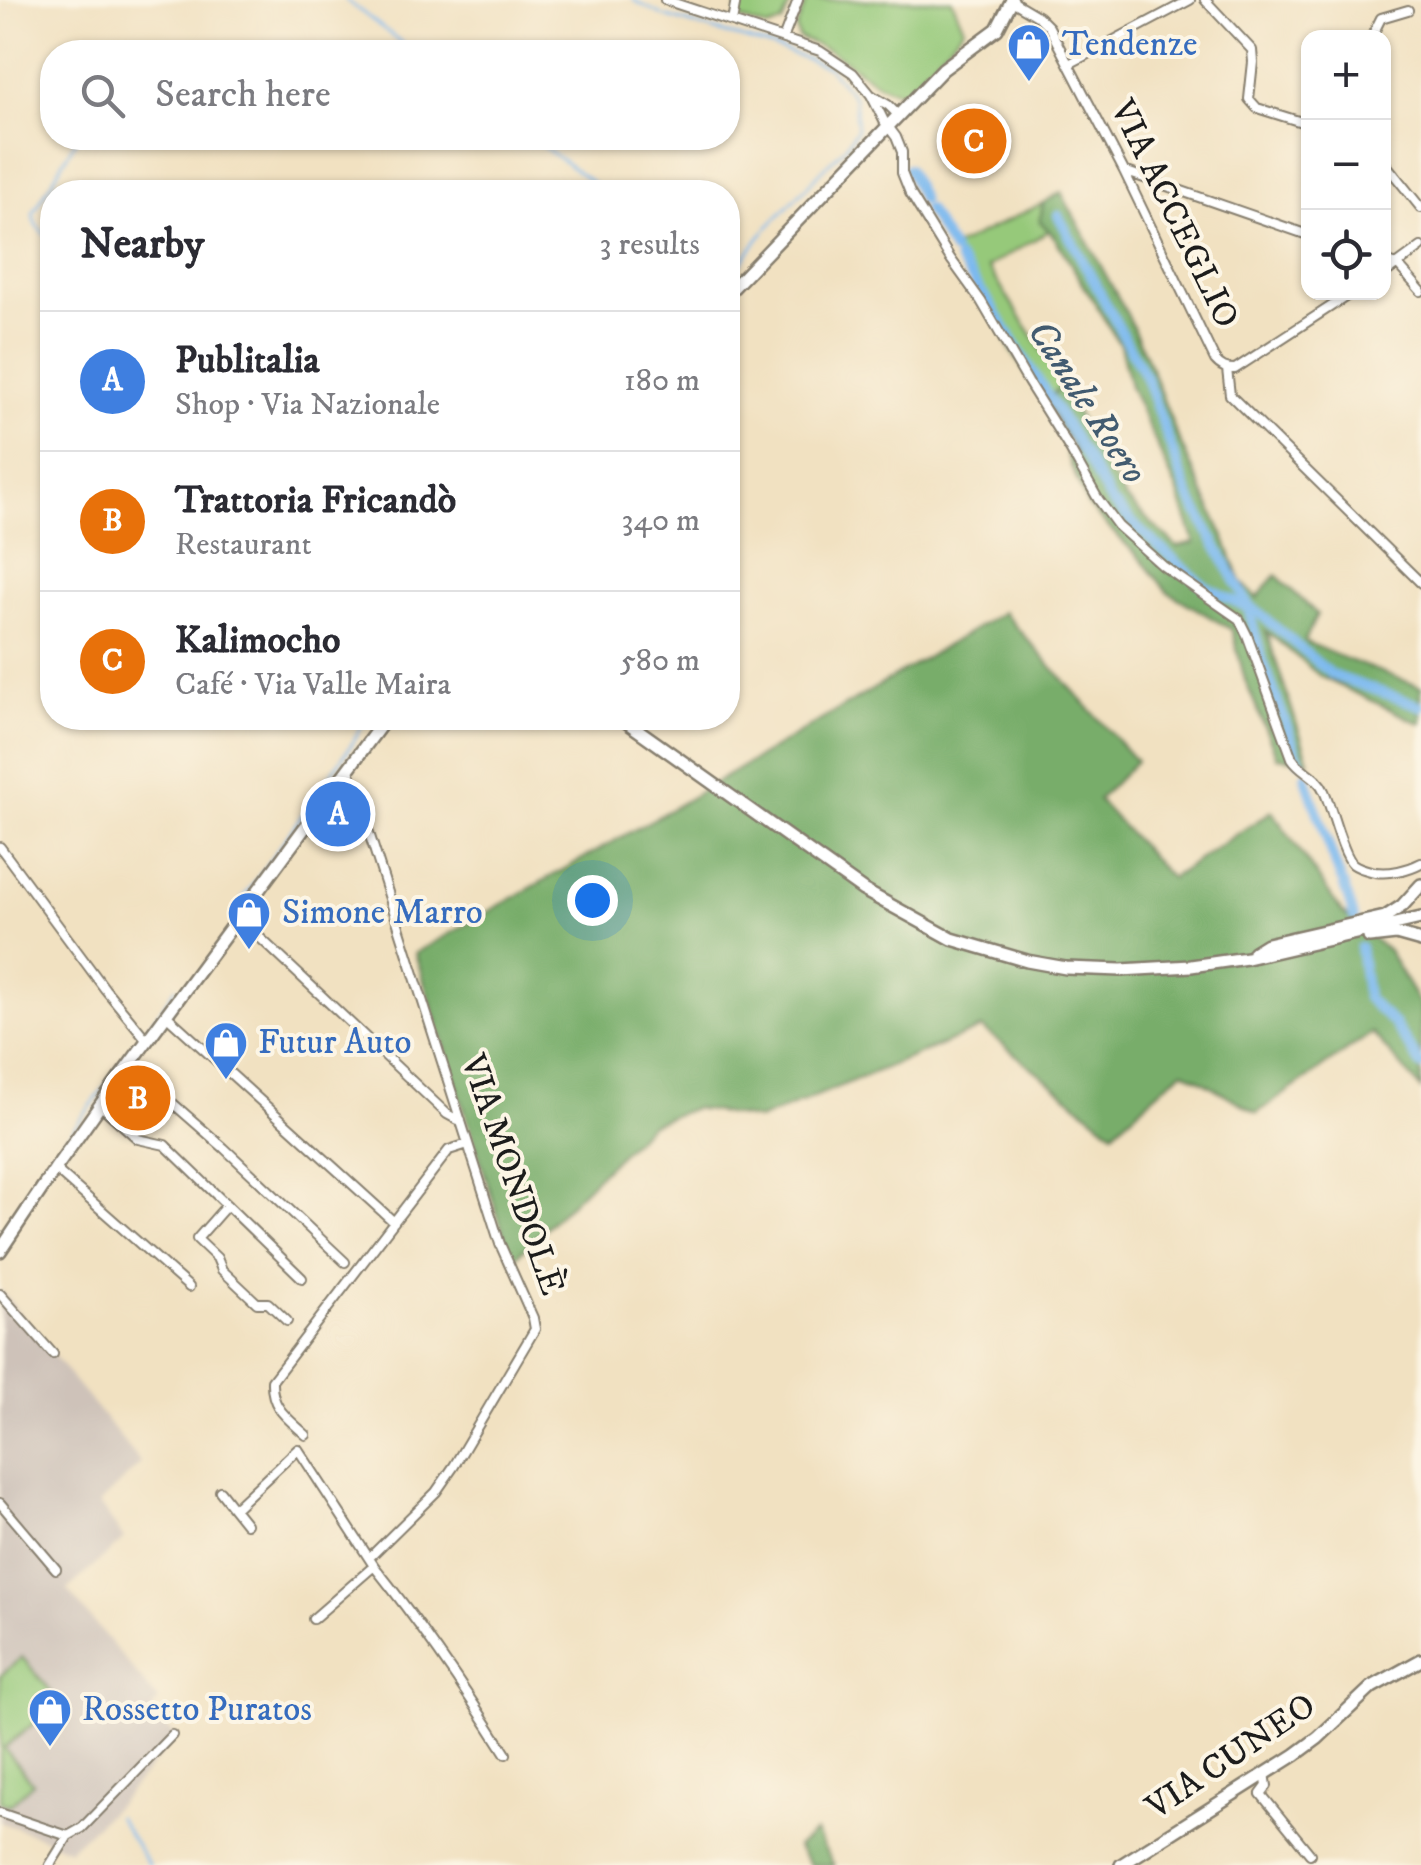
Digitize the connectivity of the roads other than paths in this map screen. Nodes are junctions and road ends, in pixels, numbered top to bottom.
1 (665, 0) edge
2 (736, 0) edge
3 (798, 0) edge
4 (1012, 0) edge
5 (1190, 0) edge
6 (1206, 0) edge
7 (1408, 10) dead end
8 (732, 22) junction
9 (1374, 30) edge
10 (782, 39) junction
11 (1069, 64) junction
12 (870, 96) junction
13 (898, 116) junction
14 (1301, 122) edge
15 (888, 126) junction
16 (1124, 171) junction
17 (1391, 171) edge
18 (1421, 208) edge
19 (1301, 233) edge
20 (1421, 247) edge
21 (1391, 263) edge
22 (1398, 265) junction
23 (1391, 270) edge
24 (740, 280) edge
25 (1421, 291) edge
26 (1341, 300) edge
27 (1227, 369) junction
28 (1421, 584) edge
29 (377, 730) edge
30 (638, 730) edge
31 (350, 765) junction
32 (0, 847) edge
33 (1421, 863) edge
34 (1421, 885) edge
35 (238, 917) junction
36 (1421, 918) edge
37 (1421, 941) edge
38 (1246, 958) junction
39 (166, 1015) junction
40 (147, 1040) junction
41 (129, 1065) junction
42 (100, 1105) junction
43 (461, 1120) junction
44 (468, 1144) junction
45 (54, 1169) junction
46 (227, 1205) junction
47 (394, 1222) junction
48 (0, 1251) edge
49 (345, 1262) dead end
50 (302, 1278) dead end
51 (189, 1287) dead end
52 (0, 1294) edge
53 (287, 1321) dead end
54 (53, 1354) dead end
55 (306, 1435) dead end
56 (220, 1491) dead end
57 (0, 1503) edge
58 (234, 1509) junction
59 (246, 1524) dead end
60 (372, 1562) junction
61 (56, 1569) dead end
62 (313, 1620) dead end
63 (1421, 1660) edge
64 (172, 1735) dead end
65 (506, 1754) dead end
66 (1265, 1774) junction
67 (1243, 1787) junction
68 (1261, 1794) junction
69 (0, 1813) edge
70 (68, 1836) junction
71 (1310, 1854) dead end
72 (50, 1865) edge
73 (1120, 1865) edge

1 - 8 street
2 - 8 street
3 - 10 street
4 - 11 street, VIA ACCEGLIO
4 - 13 main road
5 - 11 street
6 - 14 street
7 - 9 street
8 - 10 street
10 - 12 street
11 - 16 street, VIA ACCEGLIO
12 - 13 street
12 - 15 street
13 - 15 main road
15 - 24 main road
15 - 33 street
16 - 19 street
16 - 27 street, VIA ACCEGLIO
17 - 18 street
20 - 22 street
21 - 22 street
22 - 23 street
22 - 25 street
26 - 27 street
27 - 28 street, VIA ACCEGLIO
29 - 31 main road
30 - 38 main road
31 - 35 main road
31 - 43 street, VIA MONDOLÈ
32 - 40 street
34 - 38 main road
35 - 39 main road
35 - 43 street
36 - 38 main road
37 - 38 main road
39 - 40 main road
39 - 47 street
40 - 41 main road
41 - 42 main road
41 - 49 street
42 - 45 main road
42 - 46 street
43 - 44 street, VIA MONDOLÈ
44 - 47 street
44 - 60 street, VIA MONDOLÈ
45 - 48 main road
45 - 51 street
46 - 50 street
46 - 53 street
47 - 55 street
52 - 54 street
56 - 58 street
57 - 61 street
58 - 59 street
58 - 60 street
60 - 62 street, VIA MONDOLÈ
60 - 65 street
63 - 66 main road, VIA CUNEO
64 - 70 street
66 - 67 main road, VIA CUNEO
66 - 68 street
67 - 68 street
67 - 73 main road, VIA CUNEO
68 - 71 street
69 - 70 street
70 - 72 street

